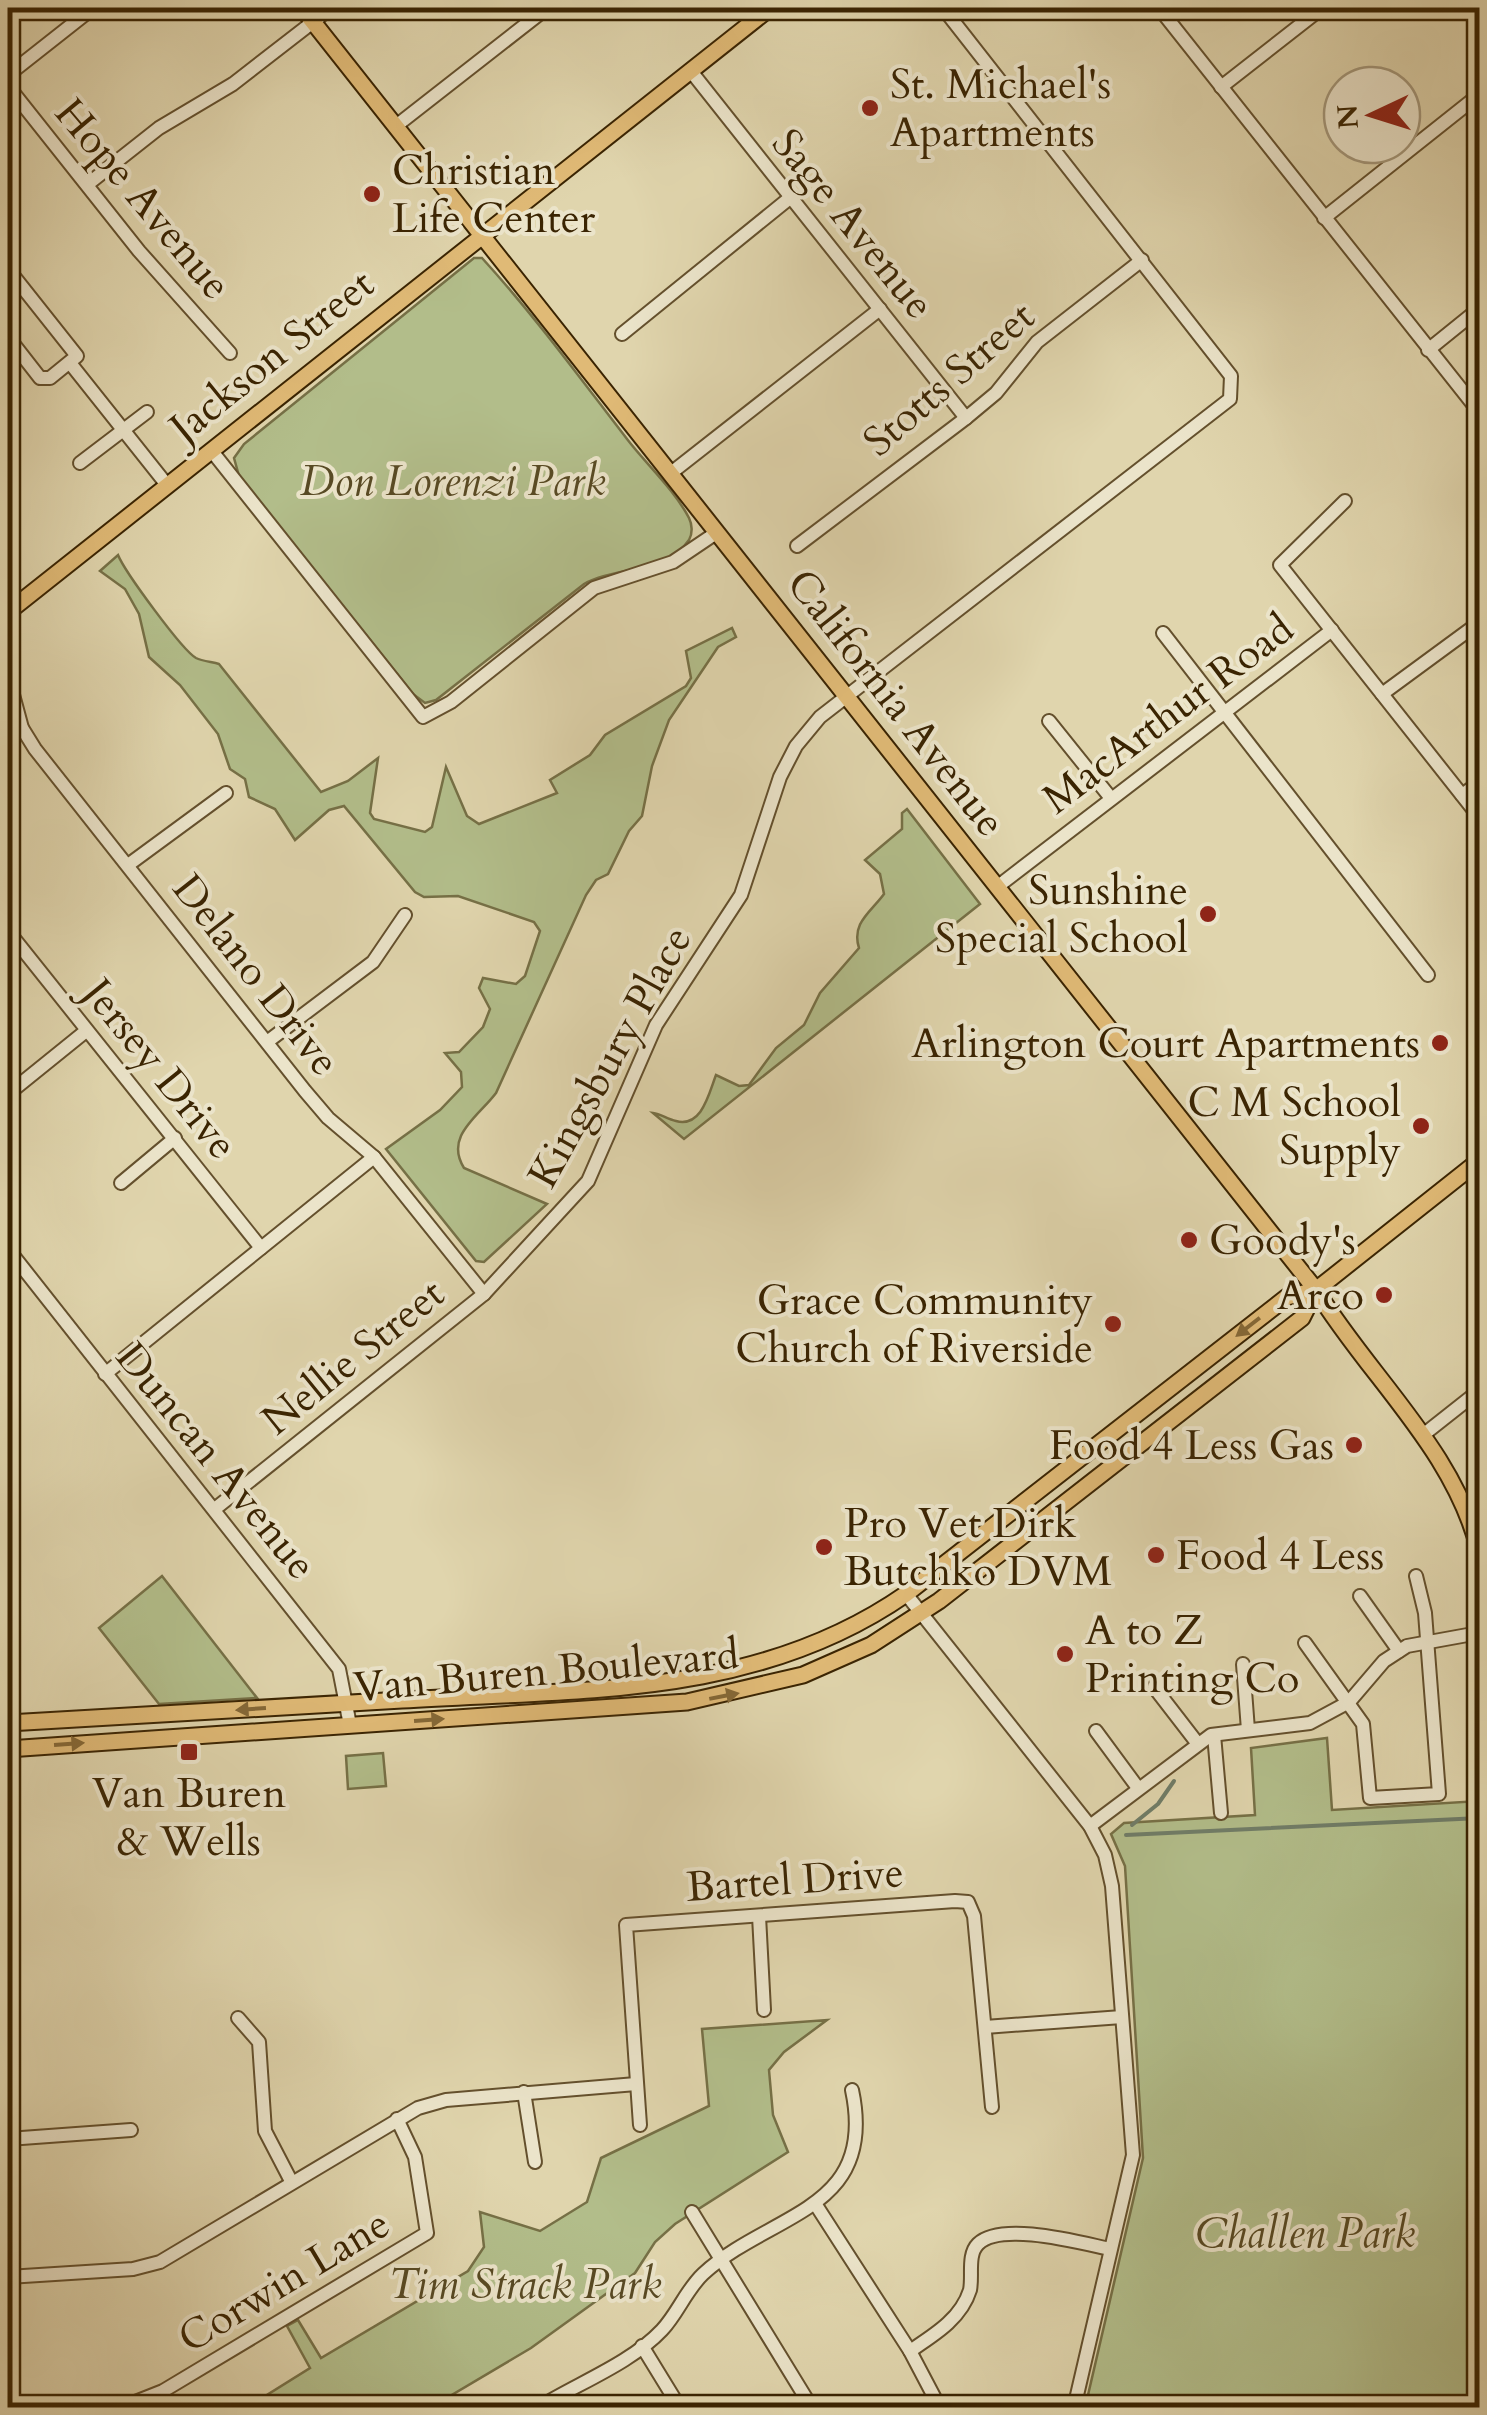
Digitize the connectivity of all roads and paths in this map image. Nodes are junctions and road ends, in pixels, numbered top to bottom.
1 (92, 8) edge
2 (302, 8) edge
3 (332, 8) edge
4 (547, 8) edge
5 (770, 8) edge
6 (943, 8) edge
7 (1158, 8) edge
8 (1322, 8) edge
9 (313, 22) junction
10 (690, 70) junction
11 (8, 75) edge
12 (8, 86) edge
13 (1221, 87) junction
14 (1480, 94) edge
15 (396, 126) junction
16 (88, 184) junction
17 (791, 197) junction
18 (1324, 218) junction
19 (480, 234) junction
20 (1142, 260) junction
21 (8, 269) edge
22 (1480, 308) edge
23 (880, 309) junction
24 (622, 334) dead end
25 (8, 337) edge
26 (1428, 350) junction
27 (230, 353) dead end
28 (70, 363) junction
29 (147, 412) dead end
30 (1480, 413) edge
31 (966, 418) junction
32 (123, 430) junction
33 (211, 450) junction
34 (80, 462) dead end
35 (672, 473) junction
36 (167, 485) junction
37 (1345, 501) dead end
38 (716, 533) junction
39 (797, 546) dead end
40 (8, 612) edge
41 (1480, 622) edge
42 (1332, 630) junction
43 (1163, 633) dead end
44 (8, 676) edge
45 (1382, 694) junction
46 (846, 698) junction
47 (1224, 709) junction
48 (1048, 721) dead end
49 (22, 728) junction
50 (8, 738) edge
51 (1480, 782) edge
52 (226, 793) dead end
53 (1462, 795) junction
54 (1110, 797) junction
55 (1480, 818) edge
56 (128, 865) junction
57 (997, 887) junction
58 (405, 915) dead end
59 (8, 931) edge
60 (1428, 976) dead end
61 (86, 1031) junction
62 (267, 1042) junction
63 (8, 1094) edge
64 (175, 1138) junction
65 (374, 1157) junction
66 (1480, 1160) edge
67 (120, 1184) dead end
68 (261, 1248) junction
69 (8, 1249) edge
70 (1316, 1290) junction
71 (484, 1294) junction
72 (105, 1374) junction
73 (1480, 1390) edge
74 (1423, 1435) junction
75 (216, 1508) junction
76 (1480, 1554) edge
77 (1416, 1576) dead end
78 (906, 1594) junction
79 (1360, 1596) dead end
80 (921, 1614) junction
81 (854, 1628) junction
82 (1473, 1634) dead end
83 (1427, 1639) junction
84 (1305, 1643) dead end
85 (1399, 1651) junction
86 (1244, 1664) dead end
87 (792, 1678) junction
88 (694, 1679) junction
89 (1154, 1687) dead end
90 (1349, 1702) junction
91 (348, 1703) junction
92 (614, 1708) junction
93 (8, 1723) edge
94 (350, 1724) junction
95 (1248, 1730) junction
96 (1096, 1732) dead end
97 (1214, 1734) junction
98 (1198, 1744) junction
99 (8, 1749) edge
100 (1138, 1788) junction
101 (1220, 1814) dead end
102 (1090, 1826) junction
103 (758, 1916) junction
104 (764, 2010) dead end
105 (1122, 2017) junction
106 (238, 2018) dead end
107 (985, 2027) junction
108 (636, 2084) junction
109 (852, 2090) dead end
110 (524, 2092) junction
111 (992, 2107) dead end
112 (397, 2119) junction
113 (640, 2125) dead end
114 (131, 2130) dead end
115 (8, 2139) edge
116 (535, 2162) dead end
117 (290, 2181) junction
118 (816, 2205) junction
119 (692, 2212) dead end
120 (1110, 2249) junction
121 (722, 2261) junction
122 (8, 2278) edge
123 (642, 2346) junction
124 (910, 2351) junction
125 (556, 2403) edge
126 (120, 2408) edge
127 (538, 2408) edge
128 (680, 2408) edge
129 (812, 2408) edge
130 (940, 2408) edge
131 (1074, 2408) edge

1 - 11 street
2 - 9 main road, California Avenue
3 - 9 street
4 - 15 street
5 - 10 main road, Jackson Street
6 - 20 street
7 - 13 street
8 - 13 street
9 - 15 main road, California Avenue
9 - 16 street
10 - 17 street, Sage Avenue
10 - 19 main road, Jackson Street
12 - 16 street, Hope Avenue
13 - 18 street
14 - 18 street
15 - 19 main road, California Avenue
16 - 27 street, Hope Avenue
17 - 23 street, Sage Avenue
17 - 24 street
18 - 26 street
19 - 33 main road, Jackson Street
19 - 35 main road, California Avenue
20 - 31 street, Stotts Street
20 - 46 street, Kingsbury Place
21 - 28 street
22 - 26 street
23 - 31 street, Sage Avenue
23 - 35 street
25 - 28 street
26 - 30 street
28 - 32 street
29 - 32 street
31 - 39 street, Stotts Street
32 - 34 street
32 - 36 street
33 - 36 main road, Jackson Street
33 - 38 street
35 - 38 main road, California Avenue
36 - 40 main road, Jackson Street
37 - 42 street
38 - 46 main road, California Avenue
41 - 45 street
42 - 45 street
42 - 47 street, MacArthur Road
43 - 47 street
44 - 49 street, Delano Drive
45 - 53 street
46 - 57 main road, California Avenue
46 - 71 street, Kingsbury Place
47 - 54 street, MacArthur Road
47 - 60 street
48 - 54 street
49 - 50 street
49 - 56 street, Delano Drive
51 - 53 street
52 - 56 street
53 - 55 street
54 - 57 street, MacArthur Road
56 - 62 street, Delano Drive
57 - 70 main road, California Avenue
58 - 62 street
59 - 61 street, Jersey Drive
61 - 63 street
61 - 64 street, Jersey Drive
62 - 65 street, Delano Drive
64 - 67 street
64 - 68 street, Jersey Drive
65 - 68 street
65 - 71 street, Delano Drive
66 - 70 main road, Van Buren Boulevard
68 - 72 street
69 - 72 street, Duncan Avenue
70 - 74 main road, California Avenue
70 -> 78 main road, Van Buren Boulevard
70 - 80 main road, Van Buren Boulevard
71 - 75 street, Nellie Street
72 - 75 street, Duncan Avenue
73 - 74 street
74 - 76 main road, California Avenue
75 - 91 street, Duncan Avenue
77 - 83 street
78 - 80 street
78 - 81 main road, Van Buren Boulevard
79 - 85 street
80 - 87 main road, Van Buren Boulevard
80 - 102 street
81 - 87 main road
81 - 88 main road, Van Buren Boulevard
82 - 83 street
83 - 85 street
83 - 90 street
84 - 90 street
85 - 90 street
86 - 95 street
92 -> 87 main road, Van Buren Boulevard
88 - 91 main road, Van Buren Boulevard
88 - 92 main road
89 - 98 street
90 - 95 street
91 -> 93 main road, Van Buren Boulevard
91 - 94 street, Duncan Avenue
94 -> 92 main road, Van Buren Boulevard
99 -> 94 main road, Van Buren Boulevard
95 - 97 street
96 - 100 street
97 - 98 street
97 - 101 street
98 - 100 street
100 - 102 street
102 - 105 street
103 - 104 street
103 - 107 street, Bartel Drive
103 - 108 street, Bartel Drive
105 - 107 street
105 - 120 street
106 - 117 street
107 - 111 street
108 - 110 street
108 - 113 street
109 - 118 street
110 - 112 street
110 - 116 street
112 - 117 street
112 - 126 street, Corwin Lane
114 - 115 street
117 - 122 street
118 - 121 street
118 - 124 street
119 - 121 street
120 - 124 street
120 - 131 street
121 - 123 street
121 - 129 street
123 - 125 street
123 - 128 street
124 - 130 street
125 - 127 street

